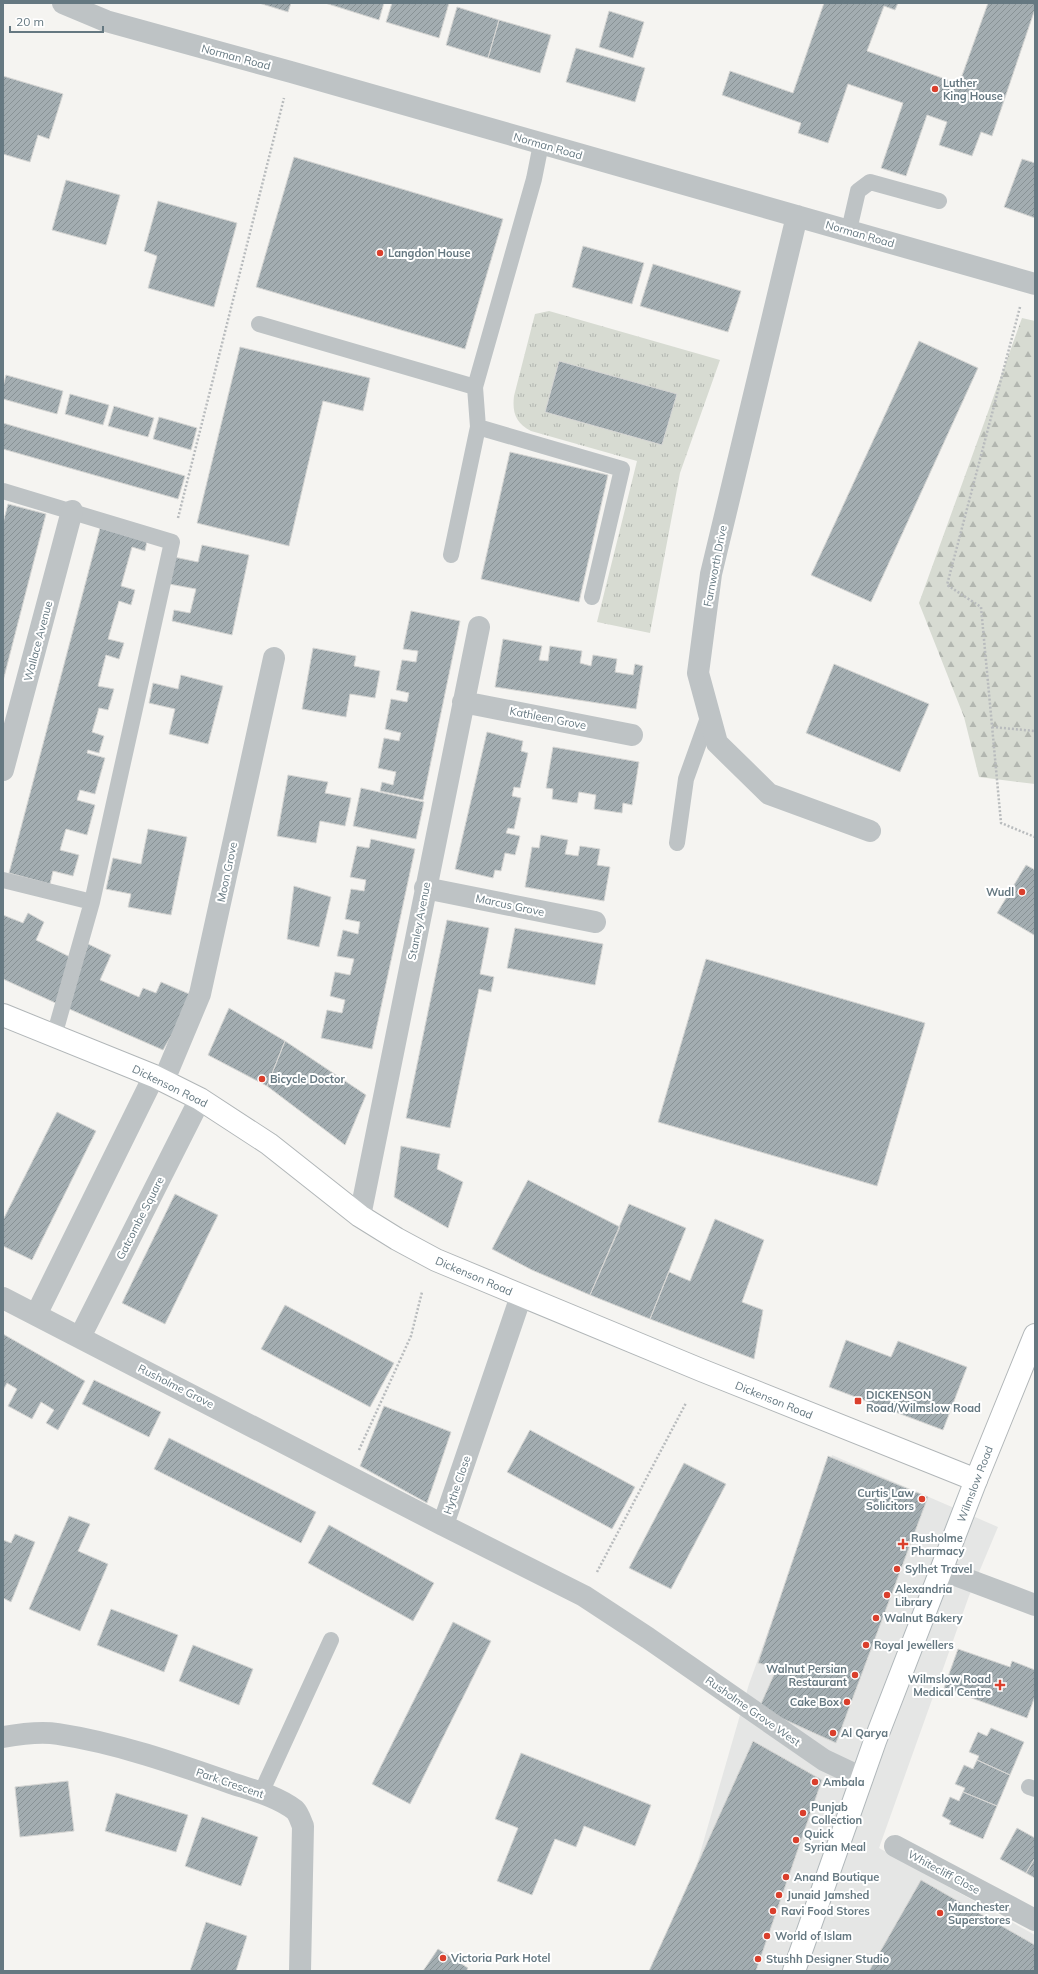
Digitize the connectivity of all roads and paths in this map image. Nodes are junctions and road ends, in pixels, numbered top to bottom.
1 (63, 3) edge
2 (105, 12) edge
3 (291, 72) junction
4 (542, 144) junction
5 (939, 201) dead end
6 (797, 216) junction
7 (849, 230) junction
8 (1032, 283) edge
9 (259, 324) dead end
10 (475, 387) junction
11 (478, 427) junction
12 (3, 491) edge
13 (72, 511) junction
14 (172, 542) junction
15 (451, 555) dead end
16 (592, 597) dead end
17 (479, 627) dead end
18 (274, 658) dead end
19 (463, 702) junction
20 (709, 715) junction
21 (992, 727) junction
22 (1035, 731) edge
23 (632, 735) dead end
24 (3, 770) edge
25 (870, 830) dead end
26 (1035, 837) edge
27 (677, 843) dead end
28 (3, 880) edge
29 (425, 888) junction
30 (92, 902) junction
31 (595, 922) dead end
32 (3, 1015) edge
33 (54, 1036) junction
34 (159, 1078) junction
35 (200, 1099) junction
36 (360, 1216) junction
37 (422, 1292) dead end
38 (521, 1296) junction
39 (3, 1298) edge
40 (36, 1315) junction
41 (1035, 1335) edge
42 (80, 1337) junction
43 (686, 1403) dead end
44 (348, 1475) junction
45 (976, 1480) junction
46 (443, 1525) junction
47 (942, 1570) junction
48 (584, 1596) junction
49 (1035, 1605) edge
50 (648, 1638) joint
51 (331, 1640) dead end
52 (3, 1737) edge
53 (862, 1778) junction
54 (261, 1793) junction
55 (895, 1846) dead end
56 (1035, 1920) edge
57 (300, 1971) edge
58 (794, 1971) edge

1 - 2 street, Norman Road
2 - 3 street, Norman Road
3 - 4 street, Norman Road
3 - 14 path
4 - 6 street, Norman Road
4 - 10 lane
5 - 7 lane
6 - 7 street, Norman Road
6 - 20 street, Farnworth Drive
7 - 8 street, Norman Road
8 - 21 path
9 - 10 lane
10 - 11 lane
11 - 15 lane
11 - 16 lane
12 - 13 lane
13 - 14 lane
13 - 24 street, Wallace Avenue
14 - 30 lane
17 - 19 street, Stanley Avenue
18 - 34 street, Moon Grove
19 - 23 street, Kathleen Grove
19 - 29 street, Stanley Avenue
20 - 25 street, Farnworth Drive
20 - 27 lane
21 - 22 path
21 - 26 path
28 - 30 lane
29 - 31 street, Marcus Grove
29 - 36 street, Stanley Avenue
30 - 33 lane
32 - 33 main road, Dickenson Road
33 - 34 main road, Dickenson Road
34 - 35 main road, Dickenson Road
34 - 40 street
35 - 36 main road, Dickenson Road
35 - 42 street, Gatcombe Square
36 - 38 main road, Dickenson Road
37 - 44 path
38 - 45 main road, Dickenson Road
38 - 46 street, Hythe Close
39 - 40 street, Rusholme Grove
40 - 42 street, Rusholme Grove
41 - 45 main road, Wilmslow Road
42 - 44 street, Rusholme Grove
43 - 48 path
44 - 46 street, Rusholme Grove
45 - 47 main road, Wilmslow Road
46 - 48 street, Hythe Close
47 - 49 street
47 - 53 main road, Wilmslow Road
48 - 50 street, Hythe Close
50 - 53 street, Rusholme Grove West
51 - 54 lane
52 - 54 street, Park Crescent
53 - 58 main road, Wilmslow Road
54 - 57 street, Park Crescent
55 - 56 street, Whitecliff Close

